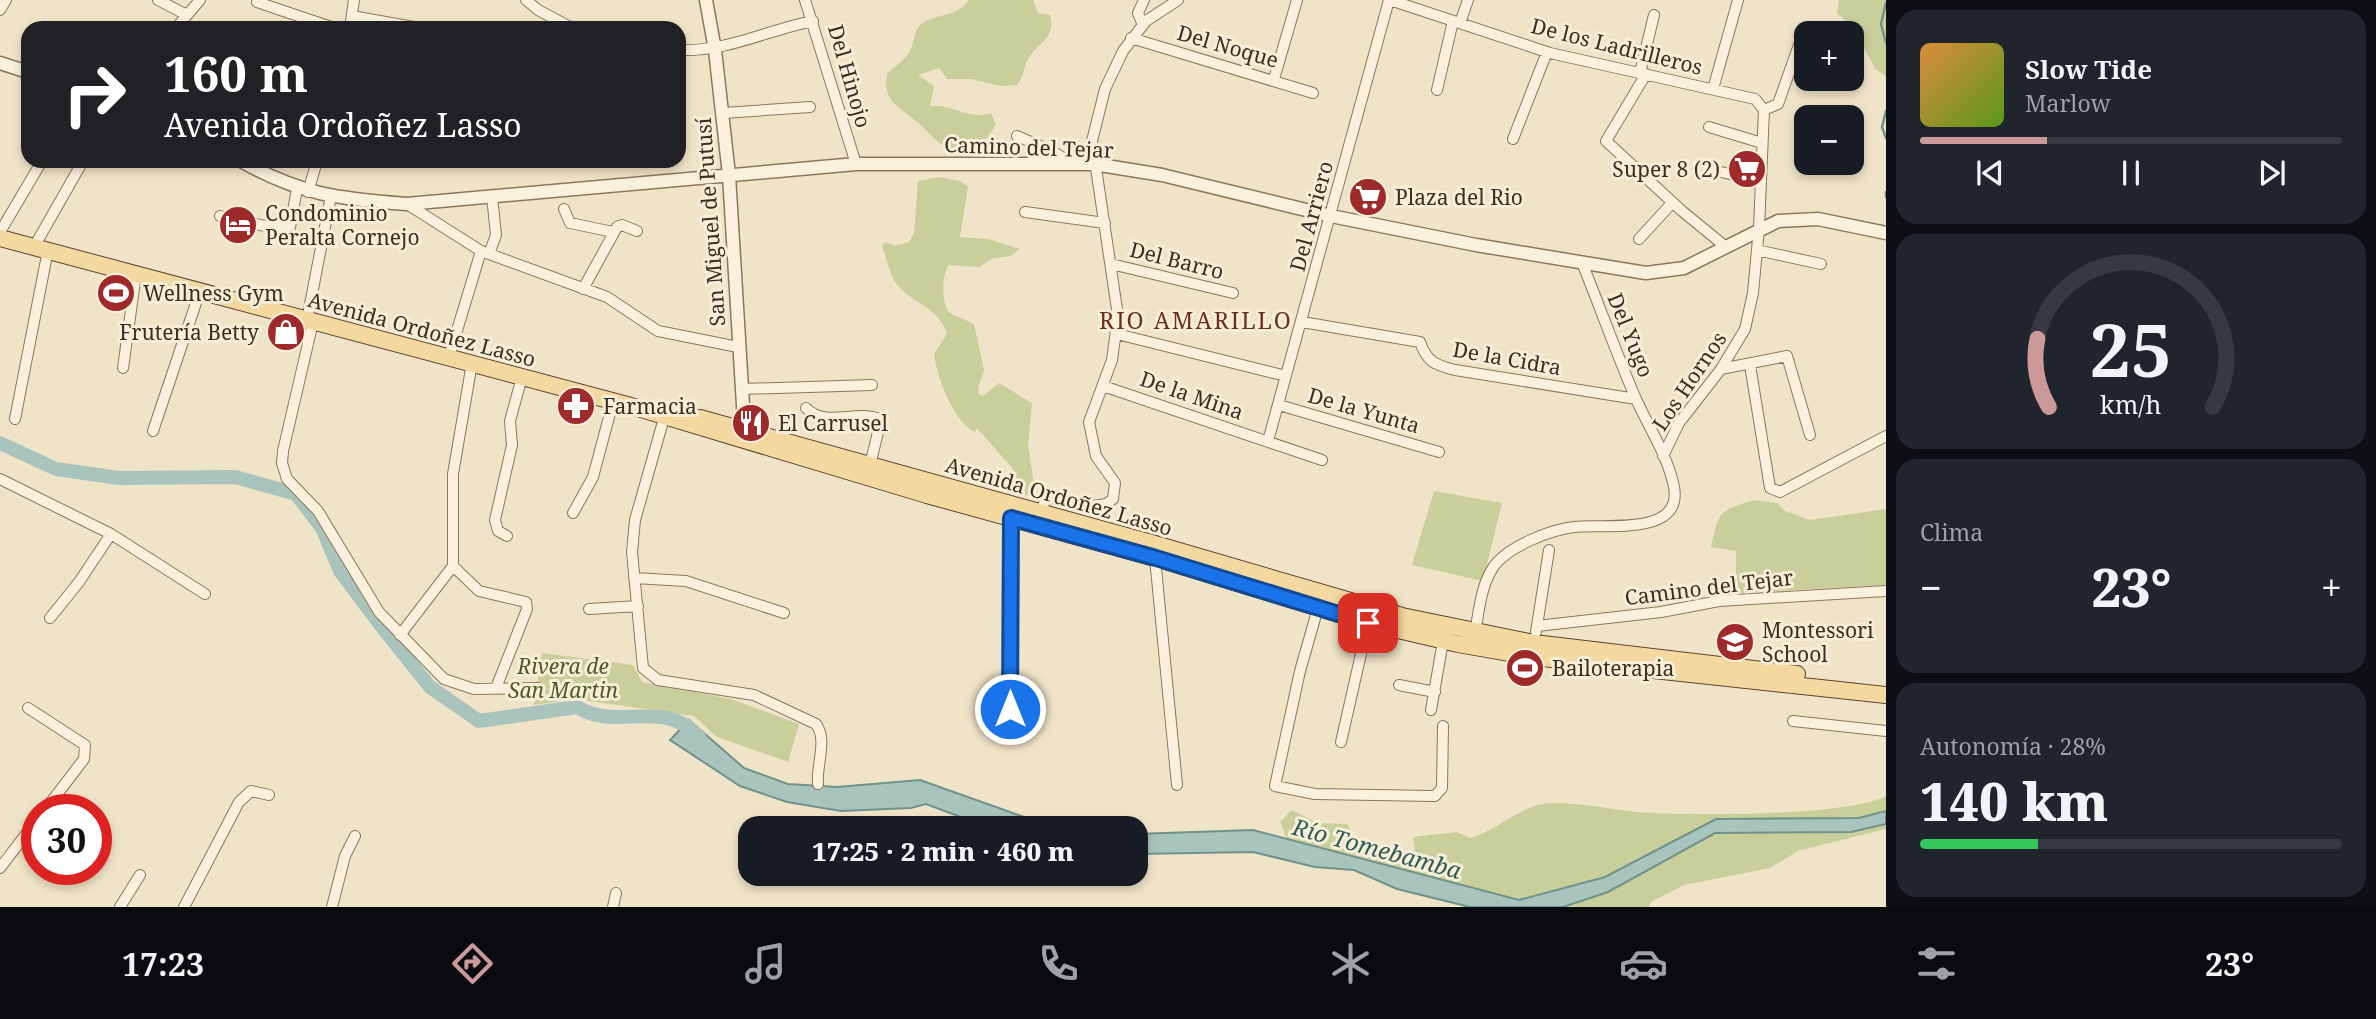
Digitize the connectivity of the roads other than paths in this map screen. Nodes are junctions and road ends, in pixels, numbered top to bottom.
1 (6, 0) edge
2 (158, 0) edge
3 (200, 0) edge
4 (354, 0) edge
5 (526, 0) edge
6 (706, 0) edge
7 (805, 0) edge
8 (1144, 0) edge
9 (1178, 0) edge
10 (1297, 0) edge
11 (1390, 0) edge
12 (1468, 0) edge
13 (1738, 0) edge
14 (257, 2) dead end
15 (0, 10) edge
16 (187, 15) junction
17 (1654, 15) dead end
18 (352, 16) junction
19 (182, 21) edge
20 (313, 21) edge
21 (351, 21) edge
22 (380, 21) edge
23 (559, 21) edge
24 (813, 21) junction
25 (1457, 22) junction
26 (1143, 25) junction
27 (1131, 38) junction
28 (686, 50) edge
29 (715, 50) junction
30 (1547, 52) junction
31 (1794, 61) edge
32 (0, 63) edge
33 (21, 70) edge
34 (1643, 73) junction
35 (1274, 79) junction
36 (1713, 89) junction
37 (1437, 90) dead end
38 (1313, 93) dead end
39 (810, 107) dead end
40 (1763, 110) junction
41 (723, 113) junction
42 (1709, 127) dead end
43 (1017, 136) dead end
44 (1513, 139) dead end
45 (1762, 143) junction
46 (856, 164) junction
47 (1073, 164) junction
48 (1094, 164) junction
49 (38, 168) edge
50 (80, 168) edge
51 (255, 168) edge
52 (314, 168) edge
53 (1712, 170) dead end
54 (729, 175) junction
55 (1760, 181) junction
56 (303, 191) junction
57 (331, 196) junction
58 (492, 196) junction
59 (1672, 203) junction
60 (407, 204) junction
61 (564, 209) dead end
62 (1025, 212) dead end
63 (220, 216) dead end
64 (1331, 216) junction
65 (1105, 223) junction
66 (1759, 229) junction
67 (637, 231) dead end
68 (0, 232) edge
69 (613, 232) junction
70 (1886, 233) edge
71 (0, 237) edge
72 (1639, 239) dead end
73 (1726, 247) junction
74 (41, 249) junction
75 (1757, 250) junction
76 (485, 252) junction
77 (1111, 264) junction
78 (1821, 264) dead end
79 (1583, 265) junction
80 (136, 274) junction
81 (583, 289) junction
82 (201, 290) junction
83 (1233, 293) dead end
84 (310, 321) junction
85 (1302, 323) junction
86 (1117, 334) junction
87 (738, 347) junction
88 (449, 357) junction
89 (472, 363) junction
90 (1750, 365) junction
91 (123, 368) dead end
92 (1721, 369) junction
93 (1286, 376) junction
94 (522, 377) junction
95 (872, 385) dead end
96 (1103, 386) junction
97 (742, 390) junction
98 (1636, 398) junction
99 (613, 402) junction
100 (1279, 405) junction
101 (806, 408) dead end
102 (665, 414) junction
103 (15, 419) dead end
104 (153, 431) dead end
105 (1810, 435) dead end
106 (746, 436) junction
107 (1886, 436) edge
108 (1268, 441) junction
109 (1439, 452) dead end
110 (1663, 456) junction
111 (1322, 460) dead end
112 (870, 465) junction
113 (0, 479) edge
114 (573, 513) dead end
115 (1040, 513) junction
116 (1011, 518) junction
117 (111, 534) junction
118 (507, 536) dead end
119 (1549, 550) dead end
120 (1156, 558) junction
121 (453, 566) junction
122 (634, 578) junction
123 (1886, 590) edge
124 (205, 594) dead end
125 (638, 606) junction
126 (1318, 608) junction
127 (589, 609) dead end
128 (784, 613) dead end
129 (50, 618) dead end
130 (1368, 623) junction
131 (1537, 626) junction
132 (400, 635) junction
133 (1474, 640) junction
134 (1444, 641) junction
135 (1534, 643) junction
136 (1399, 685) dead end
137 (1886, 685) edge
138 (496, 688) junction
139 (538, 688) dead end
140 (1435, 692) junction
141 (1886, 695) edge
142 (28, 708) dead end
143 (1432, 710) dead end
144 (1793, 721) dead end
145 (1443, 726) dead end
146 (1886, 731) edge
147 (1010, 735) dead end
148 (1341, 742) dead end
149 (818, 784) dead end
150 (1177, 785) dead end
151 (57, 794) edge
152 (269, 796) dead end
153 (355, 836) dead end
154 (21, 841) edge
155 (0, 868) edge
156 (140, 875) dead end
157 (616, 893) dead end
158 (120, 907) edge
159 (184, 907) edge
160 (332, 907) edge
161 (613, 907) edge

1 - 15 street
2 - 16 street
3 - 16 street
4 - 18 street
5 - 23 street
6 - 29 street, San Miguel de Putusí
7 - 24 street, Del Hinojo
8 - 26 street
9 - 26 street
10 - 35 street
11 - 25 street, De los Ladrilleros
11 - 64 street, Del Arriero
12 - 25 street
13 - 36 street
14 - 20 street
16 - 19 street
17 - 34 street
18 - 21 street
18 - 22 street
24 - 29 street
24 - 46 street, Del Hinojo
25 - 30 street, De los Ladrilleros
25 - 37 street
26 - 27 street
27 - 35 street, Del Noque
27 - 48 street
28 - 29 street
29 - 41 street, San Miguel de Putusí
30 - 34 street, De los Ladrilleros
30 - 44 street
31 - 40 street
32 - 33 street
34 - 36 street, De los Ladrilleros
34 - 59 street
35 - 38 street, Del Noque
36 - 40 street, De los Ladrilleros
39 - 41 street
40 - 45 street, Los Hornos
41 - 54 street, San Miguel de Putusí
42 - 45 street
43 - 47 street
45 - 55 street, Los Hornos
46 - 47 street, Camino del Tejar
46 - 54 street, Camino del Tejar
47 - 48 street, Camino del Tejar
48 - 64 street, Camino del Tejar
48 - 65 street
49 - 68 street
50 - 74 street
51 - 56 street, Camino del Tejar
52 - 56 street
53 - 55 street
54 - 58 street, Camino del Tejar
54 - 87 street, San Miguel de Putusí
55 - 66 street, Los Hornos
56 - 57 street, Camino del Tejar
56 - 63 street
57 - 60 street, Camino del Tejar
57 - 84 street
58 - 60 street, Camino del Tejar
58 - 76 street
59 - 72 street
59 - 73 street
60 - 76 street
61 - 69 street
62 - 65 street
64 - 79 street, Camino del Tejar
64 - 85 street, Del Arriero
65 - 77 street
66 - 70 street, Camino del Tejar
66 - 73 street, Camino del Tejar
66 - 75 street, Los Hornos
67 - 69 street
69 - 81 street
71 - 74 main road, Avenida Ordoñez Lasso
73 - 79 street, Camino del Tejar
74 - 80 main road, Avenida Ordoñez Lasso
74 - 103 street
75 - 78 street
75 - 92 street, Los Hornos
76 - 81 street
76 - 88 street
77 - 83 street, Del Barro
77 - 86 street
79 - 98 street, Del Yugo
80 - 82 main road, Avenida Ordoñez Lasso
80 - 91 street
81 - 87 street
82 - 84 main road, Avenida Ordoñez Lasso
82 - 104 street
84 - 88 main road, Avenida Ordoñez Lasso
84 - 132 street
85 - 93 street, Del Arriero
85 - 98 street, De la Cidra
86 - 93 street
86 - 96 street
87 - 97 street, San Miguel de Putusí
88 - 89 main road, Avenida Ordoñez Lasso
89 - 94 main road, Avenida Ordoñez Lasso
89 - 121 street
90 - 92 street
90 - 105 street
90 - 107 street
92 - 110 street, Los Hornos
93 - 100 street, Del Arriero
94 - 99 main road, Avenida Ordoñez Lasso
94 - 118 street
95 - 97 street
96 - 108 street, De la Mina
96 - 115 street
97 - 106 street, San Miguel de Putusí
98 - 110 street, Del Yugo
99 - 102 main road, Avenida Ordoñez Lasso
99 - 114 street
100 - 108 street, Del Arriero
100 - 109 street, De la Yunta
101 - 112 street
102 - 106 main road, Avenida Ordoñez Lasso
102 - 122 street
106 - 112 main road, Avenida Ordoñez Lasso
106 - 116 main road, Avenida Ordoñez Lasso
108 - 111 street, De la Mina
110 - 133 street, Los Hornos
112 - 115 main road, Avenida Ordoñez Lasso
113 - 117 street
115 - 133 main road, Avenida Ordoñez Lasso
116 - 120 main road, Avenida Ordoñez Lasso
116 - 147 street
117 - 124 street
117 - 129 street
119 - 131 street
120 - 126 main road, Avenida Ordoñez Lasso
120 - 150 street
121 - 132 street
121 - 138 street
122 - 125 street
122 - 128 street
123 - 131 street, Camino del Tejar
125 - 127 street
125 - 149 street
126 - 130 main road, Avenida Ordoñez Lasso
126 - 145 street
130 - 134 main road, Avenida Ordoñez Lasso
130 - 148 street
131 - 135 street
132 - 138 street
133 - 134 main road, Avenida Ordoñez Lasso
133 - 135 main road
133 - 141 main road
134 - 140 street
135 - 137 main road
136 - 140 street
138 - 139 street
140 - 143 street
142 - 151 street
144 - 146 street
152 - 159 street
153 - 160 street
154 - 155 street
156 - 158 street
157 - 161 street

